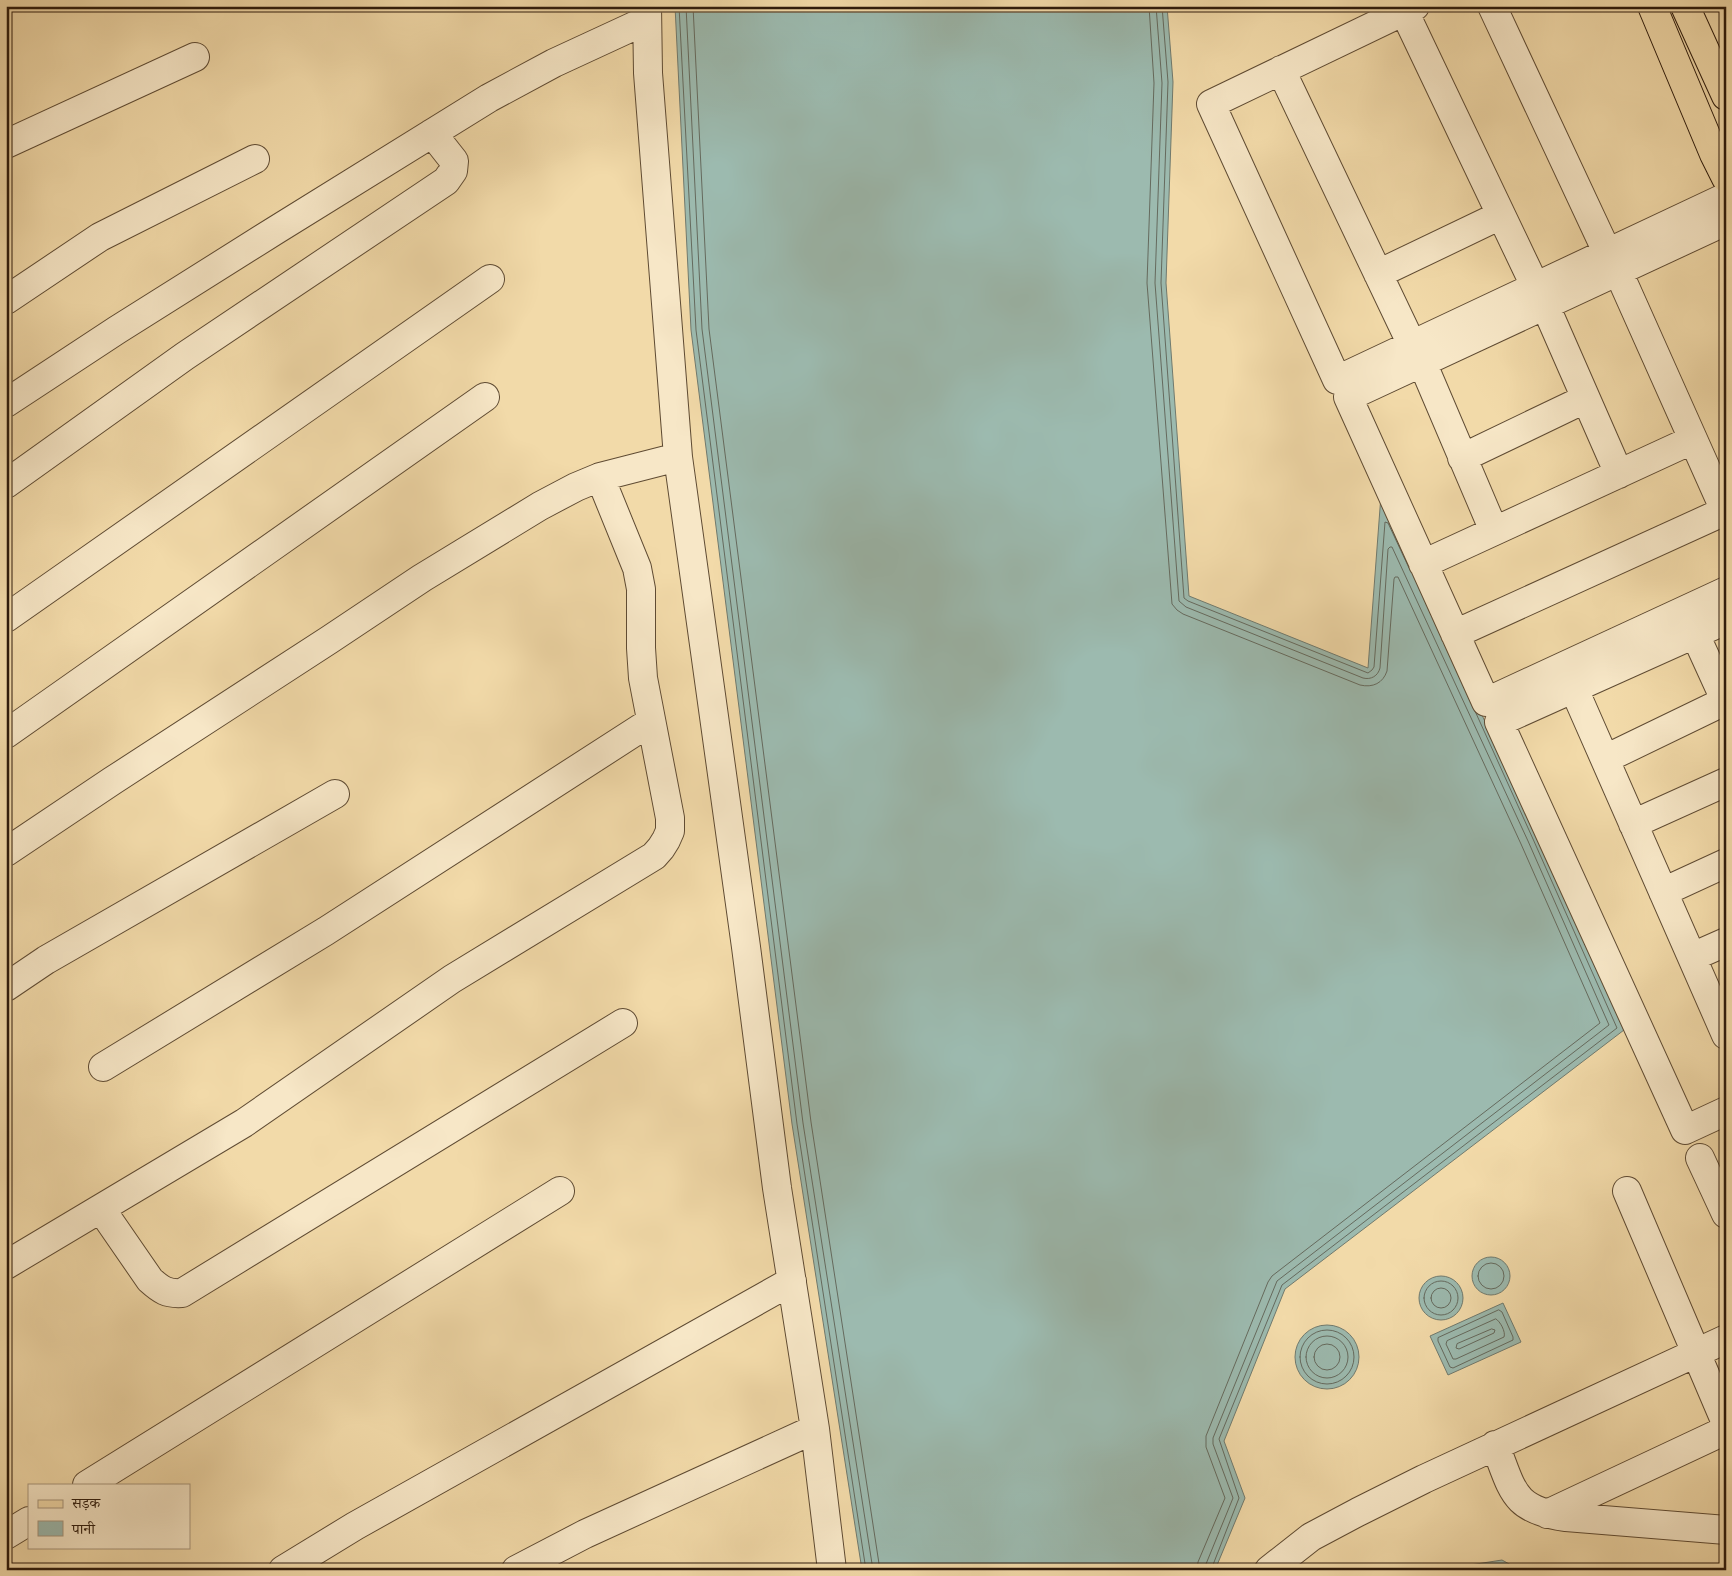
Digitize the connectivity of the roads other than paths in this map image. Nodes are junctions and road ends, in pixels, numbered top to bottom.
1 (1492, 6) edge
2 (1652, 6) edge
3 (1685, 6) edge
4 (1410, 9) edge
5 (647, 13) edge
6 (195, 57) dead end
7 (1281, 70) junction
8 (1726, 96) edge
9 (432, 133) junction
10 (6, 144) edge
11 (255, 158) dead end
12 (1726, 178) edge
13 (1726, 197) edge
14 (1501, 215) junction
15 (1726, 221) edge
16 (1612, 262) junction
17 (1378, 274) junction
18 (490, 279) dead end
19 (1540, 296) junction
20 (6, 300) edge
21 (1417, 353) junction
22 (485, 397) dead end
23 (1585, 399) junction
24 (6, 403) edge
25 (1692, 440) junction
26 (678, 457) junction
27 (1462, 458) junction
28 (1619, 474) junction
29 (600, 477) junction
30 (6, 484) edge
31 (1725, 512) edge
32 (1494, 531) junction
33 (1423, 564) junction
34 (1726, 591) edge
35 (6, 618) edge
36 (1726, 620) edge
37 (1455, 634) junction
38 (1695, 634) junction
39 (1574, 689) junction
40 (1726, 702) edge
41 (650, 722) junction
42 (6, 734) edge
43 (1605, 759) junction
44 (1726, 782) edge
45 (335, 794) dead end
46 (1633, 824) junction
47 (6, 852) edge
48 (1726, 863) edge
49 (1663, 892) junction
50 (1726, 942) edge
51 (1692, 957) junction
52 (6, 987) edge
53 (623, 1023) dead end
54 (1725, 1030) edge
55 (103, 1067) dead end
56 (1726, 1112) edge
57 (1700, 1158) dead end
58 (560, 1191) dead end
59 (1627, 1191) dead end
60 (101, 1209) junction
61 (1726, 1214) edge
62 (6, 1265) edge
63 (792, 1281) junction
64 (1726, 1339) edge
65 (1695, 1353) junction
66 (1726, 1423) edge
67 (815, 1429) junction
68 (1726, 1430) edge
69 (1495, 1445) junction
70 (89, 1484) edge
71 (1547, 1514) junction
72 (28, 1522) edge
73 (1726, 1530) edge
74 (6, 1535) edge
75 (283, 1570) edge
76 (516, 1570) edge
77 (832, 1570) edge
78 (1269, 1570) edge

1 - 16 street
2 - 12 main road
3 - 8 main road
4 - 7 street
4 - 14 street
5 - 9 street
5 - 26 street
6 - 10 street
7 - 17 street
7 - 21 street
9 - 24 street
9 - 30 street
11 - 20 street
13 - 16 street
14 - 17 street
14 - 19 street
15 - 16 street
16 - 19 street
16 - 25 street
17 - 21 street
18 - 35 street
19 - 21 street
19 - 23 street
21 - 27 street
21 - 33 street
22 - 42 street
23 - 27 street
23 - 28 street
25 - 28 street
25 - 31 street
26 - 29 street
26 - 63 street
27 - 32 street
28 - 32 street
29 - 41 street
29 - 47 street
31 - 37 street
32 - 33 street
33 - 37 street
34 - 37 street
36 - 38 street
38 - 39 street
38 - 40 street
39 - 43 street
39 - 56 street
40 - 43 street
41 - 55 street
41 - 60 street
43 - 46 street
44 - 46 street
45 - 52 street
46 - 49 street
48 - 49 street
49 - 51 street
50 - 51 street
51 - 54 street
53 - 60 street
57 - 61 street
58 - 70 street
59 - 65 street
60 - 62 street
63 - 67 street
63 - 75 street
64 - 65 street
65 - 66 street
65 - 69 street
67 - 76 street
67 - 77 street
68 - 71 street
69 - 71 street
69 - 78 street
71 - 73 street
72 - 74 street

